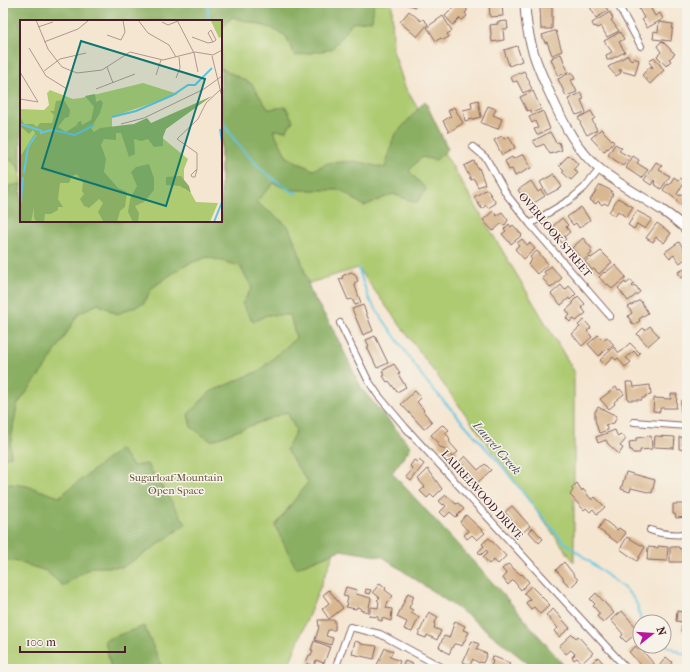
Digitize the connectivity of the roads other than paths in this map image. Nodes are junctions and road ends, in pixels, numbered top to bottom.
1 (525, 3) edge
2 (617, 3) edge
3 (641, 46) dead end
4 (473, 147) dead end
5 (600, 169) junction
6 (530, 224) junction
7 (687, 230) edge
8 (610, 316) dead end
9 (340, 323) dead end
10 (634, 422) dead end
11 (687, 426) edge
12 (650, 530) dead end
13 (687, 534) edge
14 (335, 669) edge
15 (445, 669) edge
16 (627, 669) edge

1 - 5 main road
2 - 3 street
4 - 6 street, OVERLOOK STREET
5 - 6 street
5 - 7 main road
6 - 8 street, OVERLOOK STREET
9 - 16 street, LAURELWOOD DRIVE
10 - 11 street
12 - 13 street
14 - 15 street

